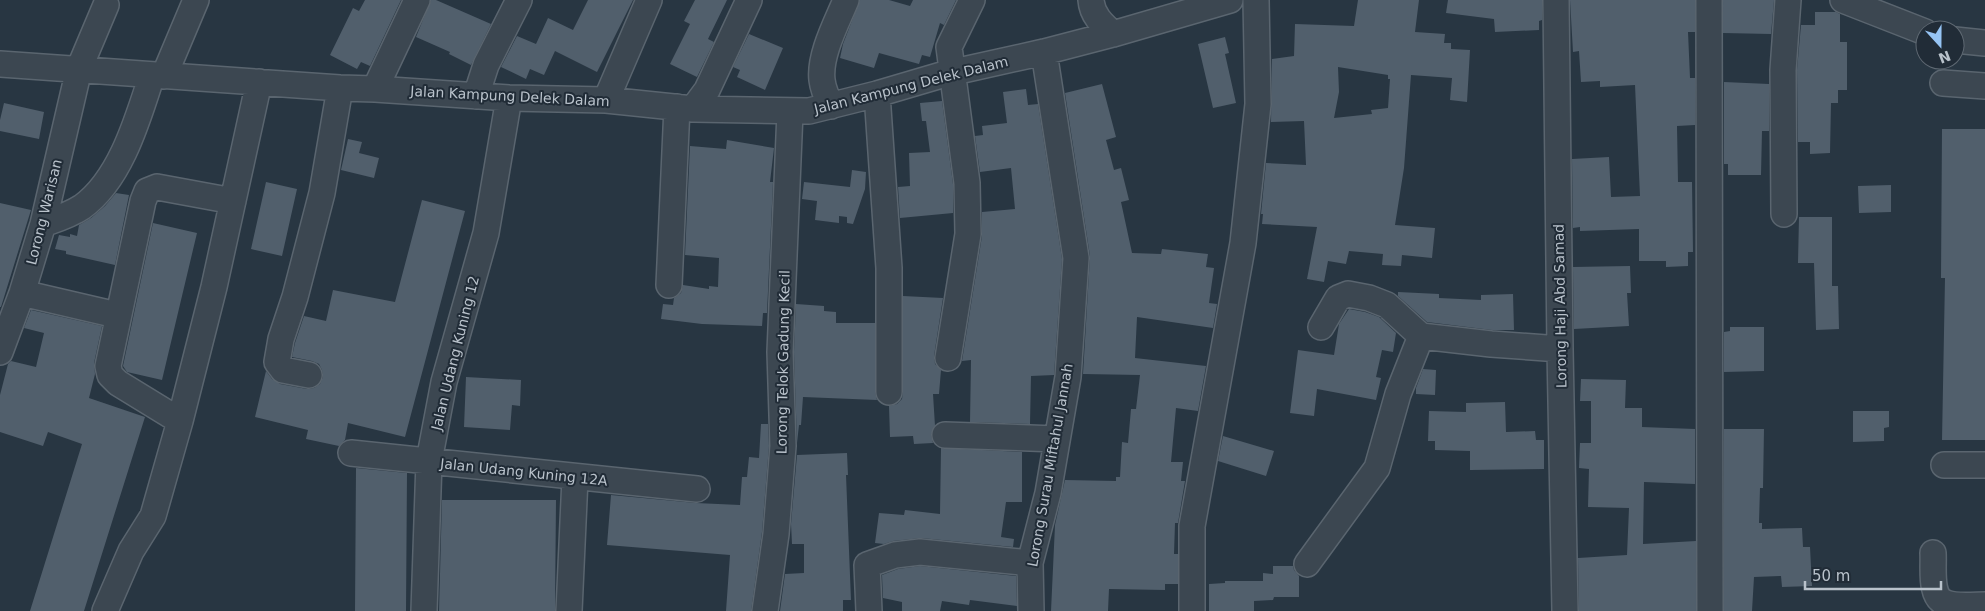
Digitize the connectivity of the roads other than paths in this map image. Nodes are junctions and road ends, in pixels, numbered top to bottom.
1 (196, 0) edge
2 (417, 0) edge
3 (520, 0) edge
4 (649, 0) edge
5 (749, 0) edge
6 (846, 0) edge
7 (972, 0) edge
8 (1091, 0) edge
9 (1256, 0) edge
10 (1556, 0) edge
11 (1708, 0) edge
12 (1788, 0) edge
13 (1843, 0) edge
14 (104, 2) edge
15 (1215, 2) edge
16 (1892, 9) edge
17 (1915, 25) edge
18 (1113, 34) junction
19 (1965, 41) edge
20 (1985, 43) edge
21 (1044, 52) junction
22 (0, 64) edge
23 (78, 69) junction
24 (954, 72) junction
25 (158, 76) junction
26 (259, 82) junction
27 (1943, 83) dead end
28 (1985, 86) edge
29 (340, 88) junction
30 (375, 89) junction
31 (877, 94) junction
32 (476, 96) junction
33 (509, 98) junction
34 (606, 100) junction
35 (831, 106) junction
36 (685, 108) junction
37 (790, 112) junction
38 (233, 201) junction
39 (1784, 214) dead end
40 (43, 224) junction
41 (669, 284) dead end
42 (22, 293) junction
43 (108, 313) dead end
44 (1321, 327) dead end
45 (1421, 336) junction
46 (1560, 349) junction
47 (0, 352) edge
48 (948, 358) dead end
49 (309, 375) dead end
50 (889, 392) dead end
51 (180, 422) junction
52 (945, 435) dead end
53 (1057, 439) junction
54 (351, 453) dead end
55 (429, 461) junction
56 (1944, 465) dead end
57 (1985, 466) edge
58 (575, 478) junction
59 (697, 489) dead end
60 (1933, 553) dead end
61 (1030, 563) junction
62 (1308, 564) dead end
63 (1985, 605) edge
64 (105, 611) edge
65 (424, 611) edge
66 (569, 611) edge
67 (765, 611) edge
68 (869, 611) edge
69 (1032, 611) edge
70 (1192, 611) edge
71 (1565, 611) edge
72 (1710, 611) edge

1 - 25 street
2 - 30 street
3 - 32 street
4 - 34 street
5 - 36 street
6 - 35 street
7 - 24 street
8 - 18 street
9 - 70 street
10 - 46 street, Lorong Haji Abd Samad
11 - 72 street
12 - 39 street
13 - 16 street
14 - 23 street, Lorong Warisan
15 - 18 street, Jalan Kampung Delek Dalam
16 - 17 street
18 - 21 street, Jalan Kampung Delek Dalam
19 - 20 street
21 - 24 street, Jalan Kampung Delek Dalam
21 - 53 street, Lorong Surau Miftahul Jannah
22 - 23 street, Jalan Kampung Delek Dalam
23 - 25 street, Jalan Kampung Delek Dalam
23 - 40 street, Lorong Warisan
24 - 31 street, Jalan Kampung Delek Dalam
24 - 48 street
25 - 26 street, Jalan Kampung Delek Dalam
25 - 40 street
26 - 29 street, Jalan Kampung Delek Dalam
26 - 38 street
27 - 28 street
29 - 30 street, Jalan Kampung Delek Dalam
29 - 49 street
30 - 32 street, Jalan Kampung Delek Dalam
31 - 35 street, Jalan Kampung Delek Dalam
31 - 50 street
32 - 33 street, Jalan Kampung Delek Dalam
33 - 34 street, Jalan Kampung Delek Dalam
33 - 55 street, Jalan Udang Kuning 12
34 - 36 street, Jalan Kampung Delek Dalam
35 - 37 street, Jalan Kampung Delek Dalam
36 - 37 street, Jalan Kampung Delek Dalam
36 - 41 street
37 - 67 street, Lorong Telok Gadung Kecil
38 - 51 street
38 - 51 street
40 - 42 street, Lorong Warisan
42 - 43 street
42 - 47 street, Lorong Warisan
44 - 45 street
45 - 46 street
45 - 62 street
46 - 71 street, Lorong Haji Abd Samad
51 - 64 street
52 - 53 street
53 - 61 street, Lorong Surau Miftahul Jannah
54 - 55 street, Jalan Udang Kuning 12A
55 - 58 street, Jalan Udang Kuning 12A
55 - 65 street, Jalan Udang Kuning 12
56 - 57 street
58 - 59 street, Jalan Udang Kuning 12A
58 - 66 street
60 - 63 street
61 - 68 street
61 - 69 street, Lorong Surau Miftahul Jannah

